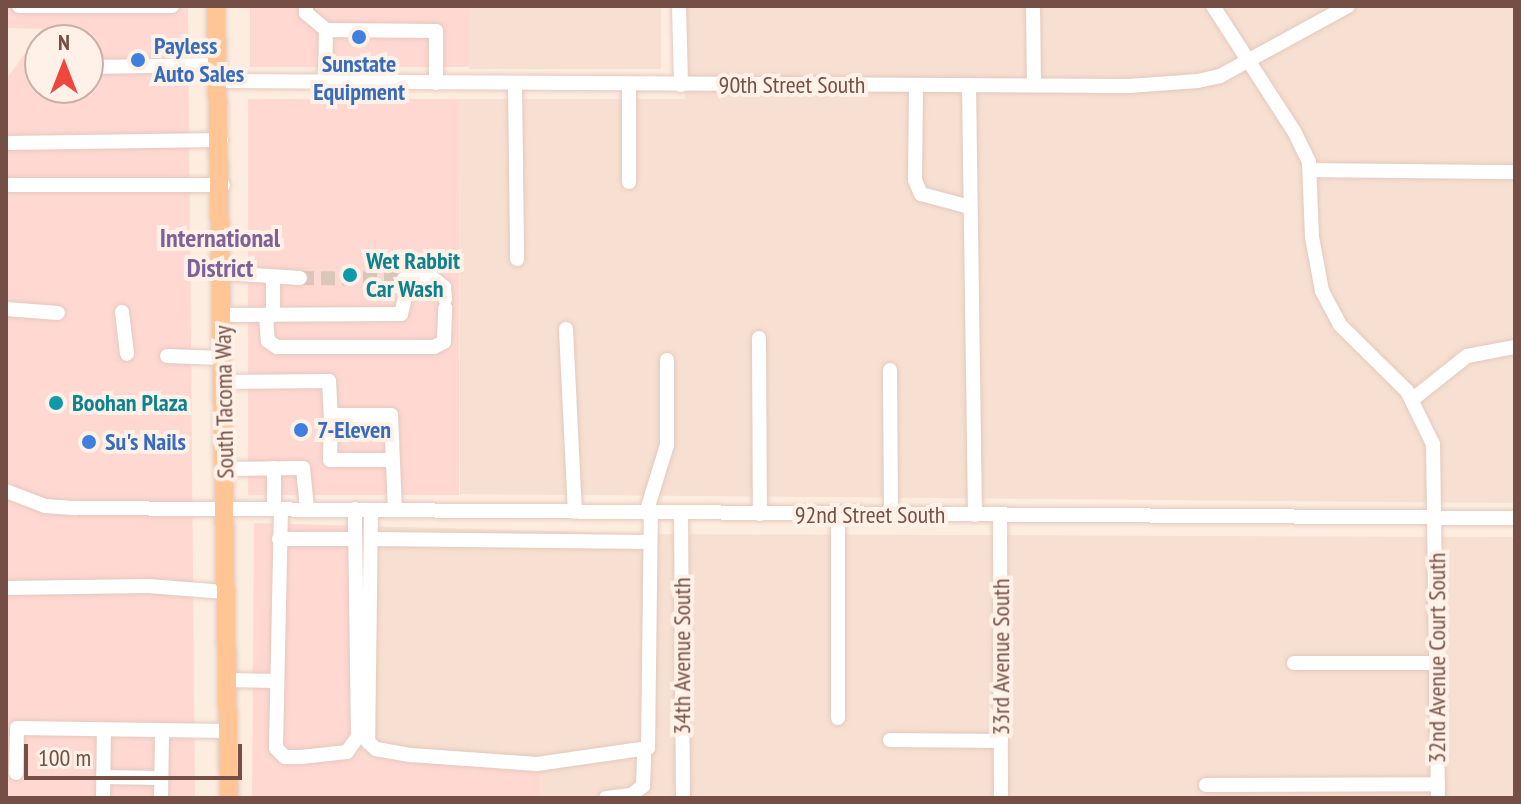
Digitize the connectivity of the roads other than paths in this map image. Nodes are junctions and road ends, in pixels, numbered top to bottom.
1 (19, 6) edge
2 (156, 6) edge
3 (172, 6) edge
4 (216, 6) edge
5 (306, 6) edge
6 (679, 6) edge
7 (1033, 6) edge
8 (1213, 6) edge
9 (1348, 6) edge
10 (326, 30) junction
11 (1247, 62) junction
12 (104, 68) edge
13 (218, 73) junction
14 (325, 82) junction
15 (436, 83) junction
16 (515, 84) junction
17 (629, 85) junction
18 (681, 85) junction
19 (916, 85) junction
20 (969, 85) junction
21 (1034, 85) junction
22 (221, 140) junction
23 (6, 143) edge
24 (1311, 170) junction
25 (1515, 172) edge
26 (629, 182) dead end
27 (6, 185) edge
28 (223, 185) junction
29 (970, 207) junction
30 (517, 259) dead end
31 (223, 273) junction
32 (273, 277) junction
33 (300, 278) tunnel mouth
34 (6, 309) edge
35 (122, 312) dead end
36 (58, 313) dead end
37 (223, 315) junction
38 (270, 315) junction
39 (566, 329) dead end
40 (759, 338) dead end
41 (1515, 347) edge
42 (127, 354) dead end
43 (167, 356) dead end
44 (223, 358) junction
45 (667, 360) dead end
46 (890, 370) dead end
47 (224, 382) junction
48 (1413, 399) junction
49 (331, 415) junction
50 (393, 460) junction
51 (274, 468) junction
52 (225, 469) junction
53 (6, 491) edge
54 (225, 508) junction
55 (278, 509) junction
56 (307, 509) junction
57 (355, 509) junction
58 (371, 510) junction
59 (395, 510) junction
60 (575, 512) junction
61 (648, 513) junction
62 (681, 513) junction
63 (760, 514) junction
64 (838, 514) junction
65 (891, 515) junction
66 (975, 515) junction
67 (1000, 515) junction
68 (1437, 518) junction
69 (1515, 518) edge
70 (279, 539) junction
71 (353, 539) junction
72 (371, 539) junction
73 (650, 542) junction
74 (6, 588) edge
75 (225, 592) junction
76 (1294, 663) dead end
77 (1437, 663) junction
78 (227, 680) junction
79 (276, 681) junction
80 (838, 718) dead end
81 (104, 730) junction
82 (162, 731) junction
83 (228, 731) junction
84 (890, 740) dead end
85 (1001, 741) junction
86 (644, 749) junction
87 (16, 773) dead end
88 (103, 777) junction
89 (161, 778) junction
90 (1206, 785) dead end
91 (1438, 791) edge
92 (103, 798) edge
93 (161, 798) edge
94 (229, 798) edge
95 (606, 798) edge
96 (683, 798) edge
97 (1001, 798) edge

1 - 2 street
2 - 3 street
4 - 13 main road, South Tacoma Way
5 - 10 street
6 - 18 street
7 - 21 street
8 - 11 street
9 - 11 street, 90th Street South
10 - 14 street
10 - 15 street
11 - 21 street, 90th Street South
11 - 24 street
12 - 13 street, 90th Street South
13 - 14 street, 90th Street South
13 - 22 main road, South Tacoma Way
14 - 15 street, 90th Street South
15 - 16 street, 90th Street South
16 - 17 street, 90th Street South
16 - 30 street
17 - 18 street, 90th Street South
17 - 26 street
18 - 19 street, 90th Street South
19 - 20 street, 90th Street South
19 - 29 street
20 - 21 street, 90th Street South
20 - 29 street
22 - 23 street
22 - 28 main road, South Tacoma Way
24 - 25 street
24 - 48 street
27 - 28 street
28 - 31 main road, South Tacoma Way
29 - 66 street
31 - 32 street
31 - 37 main road, South Tacoma Way
32 - 33 street
32 - 38 street
34 - 36 street
35 - 42 street
37 - 38 street
37 - 44 main road, South Tacoma Way
38 - 38 street
39 - 60 street
40 - 63 street
41 - 48 street
43 - 44 street
44 - 47 main road, South Tacoma Way
45 - 61 street
46 - 65 street
47 - 49 street
47 - 52 main road, South Tacoma Way
48 - 68 street, 32nd Avenue Court South
49 - 50 street
49 - 50 street
50 - 59 street
51 - 52 street
51 - 55 street
51 - 56 street
52 - 54 main road, South Tacoma Way
53 - 54 street, 92nd Street South
54 - 55 street, 92nd Street South
54 - 75 main road, South Tacoma Way
55 - 56 street, 92nd Street South
55 - 70 street
56 - 57 street, 92nd Street South
57 - 58 street, 92nd Street South
57 - 71 street
58 - 59 street, 92nd Street South
58 - 72 street
59 - 60 street, 92nd Street South
60 - 61 street, 92nd Street South
61 - 62 street, 92nd Street South
61 - 73 street
62 - 63 street, 92nd Street South
62 - 96 street, 34th Avenue South
63 - 64 street, 92nd Street South
64 - 65 street, 92nd Street South
64 - 80 street
65 - 66 street, 92nd Street South
66 - 67 street, 92nd Street South
67 - 68 street, 92nd Street South
67 - 85 street, 33rd Avenue South
68 - 69 street, 92nd Street South
68 - 77 street, 32nd Avenue Court South
70 - 71 street
70 - 79 street
71 - 79 street
72 - 73 street
72 - 86 street
73 - 86 street
74 - 75 street
75 - 78 main road, South Tacoma Way
76 - 77 street
77 - 91 street, 32nd Avenue Court South
78 - 79 street
78 - 83 main road, South Tacoma Way
81 - 82 street
81 - 87 street
81 - 88 street
82 - 83 street
82 - 89 street
83 - 94 main road, South Tacoma Way
84 - 85 street
85 - 97 street, 33rd Avenue South
86 - 95 street
88 - 89 street
88 - 92 street
89 - 93 street
90 - 91 street

